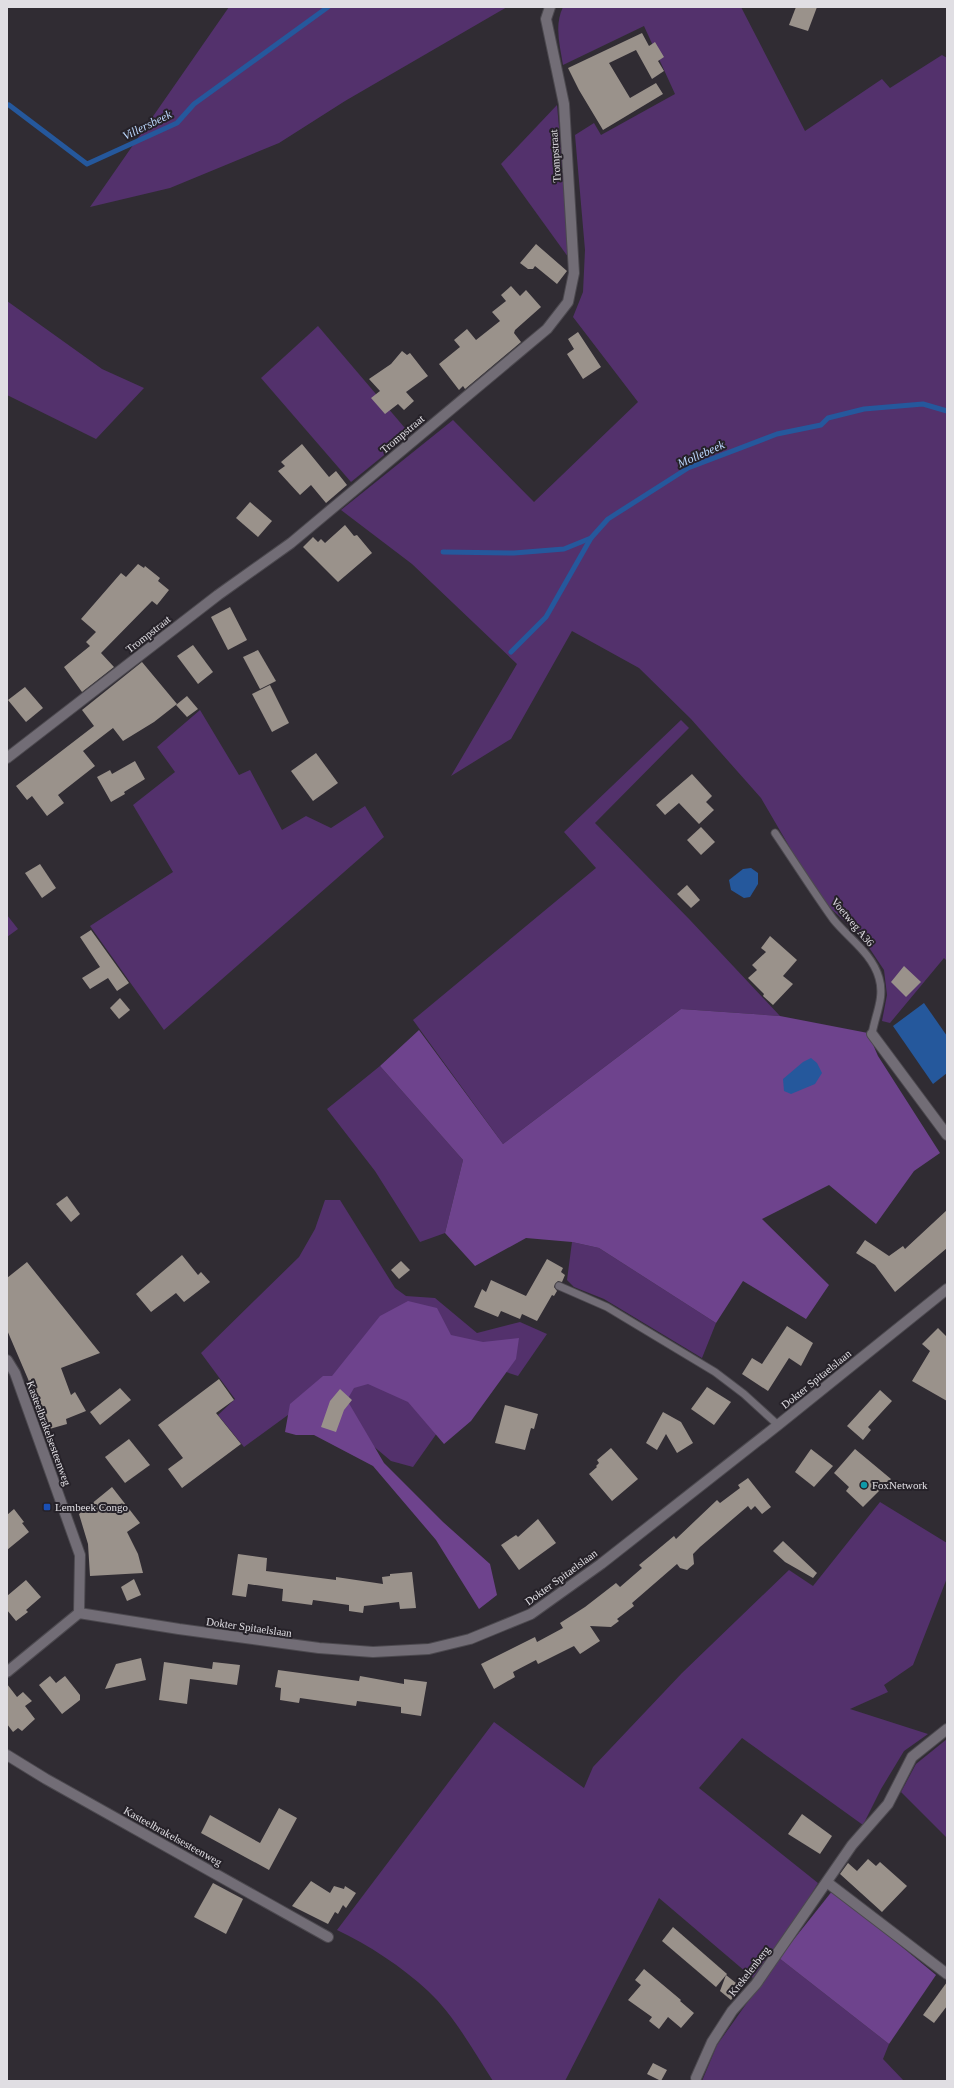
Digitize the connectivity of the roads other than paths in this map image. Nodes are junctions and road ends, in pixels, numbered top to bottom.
1 (550, 7) edge
2 (7, 758) edge
3 (775, 833) dead end
4 (872, 1034) joint
5 (947, 1135) edge
6 (559, 1286) dead end
7 (947, 1288) edge
8 (7, 1360) edge
9 (778, 1425) junction
10 (79, 1612) junction
11 (7, 1672) edge
12 (947, 1729) edge
13 (7, 1755) edge
14 (828, 1883) junction
15 (328, 1937) dead end
16 (947, 1974) edge
17 (696, 2078) dead end

1 - 2 street, Trompstraat
3 - 4 lane, Voetweg A36
4 - 5 street
6 - 9 lane
7 - 9 street, Dokter Spitaelslaan
8 - 10 street, Kasteelbrakelsesteenweg
9 - 10 street, Dokter Spitaelslaan
10 - 11 street
12 - 14 street, Krekelenberg
13 - 15 street, Kasteelbrakelsesteenweg
14 - 16 street
14 - 17 street, Krekelenberg

